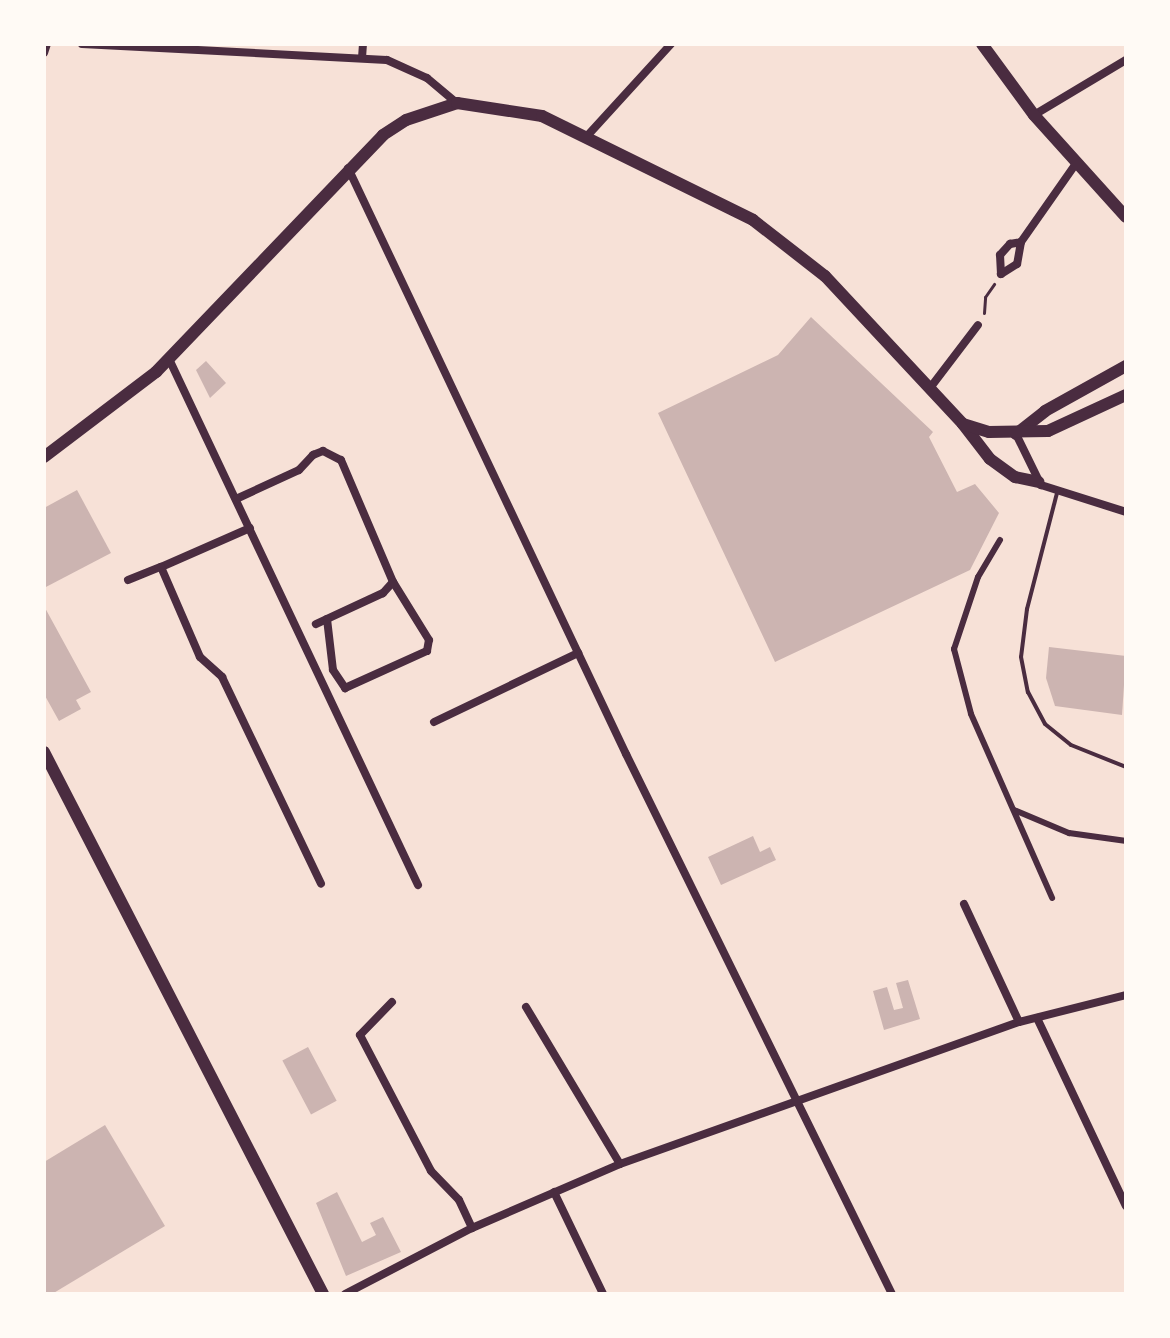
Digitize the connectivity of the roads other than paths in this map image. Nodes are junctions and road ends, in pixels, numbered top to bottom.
1 (47, 44) edge
2 (82, 44) edge
3 (363, 44) edge
4 (671, 44) edge
5 (982, 44) edge
6 (44, 53) edge
7 (362, 58) junction
8 (1126, 60) edge
9 (457, 103) junction
10 (1034, 115) junction
11 (588, 135) junction
12 (1077, 162) junction
13 (347, 167) junction
14 (1126, 217) edge
15 (1021, 242) junction
16 (978, 325) road end
17 (169, 359) junction
18 (1126, 366) edge
19 (930, 388) junction
20 (1126, 395) edge
21 (963, 424) junction
22 (1016, 434) junction
23 (44, 457) edge
24 (1038, 482) junction
25 (1057, 493) junction
26 (236, 499) junction
27 (1126, 512) edge
28 (250, 528) junction
29 (1000, 540) dead end
30 (161, 567) junction
31 (128, 580) dead end
32 (393, 582) junction
33 (327, 619) junction
34 (316, 624) dead end
35 (578, 653) junction
36 (434, 722) dead end
37 (44, 752) edge
38 (1126, 767) edge
39 (1014, 810) junction
40 (1126, 841) edge
41 (321, 884) dead end
42 (418, 885) dead end
43 (1052, 898) dead end
44 (964, 904) dead end
45 (1126, 995) edge
46 (392, 1002) dead end
47 (526, 1007) dead end
48 (1037, 1018) junction
49 (1019, 1022) junction
50 (796, 1099) junction
51 (620, 1164) junction
52 (554, 1192) junction
53 (1126, 1206) edge
54 (472, 1228) junction
55 (323, 1294) edge
56 (345, 1294) edge
57 (603, 1294) edge
58 (892, 1294) edge

1 - 6 street
2 - 7 street
3 - 7 street
4 - 11 street
5 - 10 main road
7 - 9 street
8 - 10 street
9 - 11 main road
9 - 13 main road
10 - 12 main road
11 - 19 main road
12 - 14 main road
12 - 15 street
13 - 17 main road
13 - 35 street
15 - 15 street
16 - 19 street
17 - 23 main road
17 - 26 street
18 - 22 main road
19 - 21 main road
20 - 22 main road
21 - 22 main road
21 - 24 main road
22 - 24 street
24 - 25 street
25 - 27 street
25 - 38 lane
26 - 28 street
26 - 32 street
28 - 30 street
28 - 42 street
29 - 39 street
30 - 31 street
30 - 41 street
32 - 33 street
32 - 33 street
33 - 34 street
35 - 36 street
35 - 50 street
37 - 55 main road
39 - 40 street
39 - 43 street
44 - 49 street
45 - 48 street
46 - 54 street
47 - 51 street
48 - 49 street
48 - 53 street
49 - 50 street
50 - 51 street
50 - 58 street
51 - 52 street
52 - 54 street
52 - 57 street
54 - 56 street

